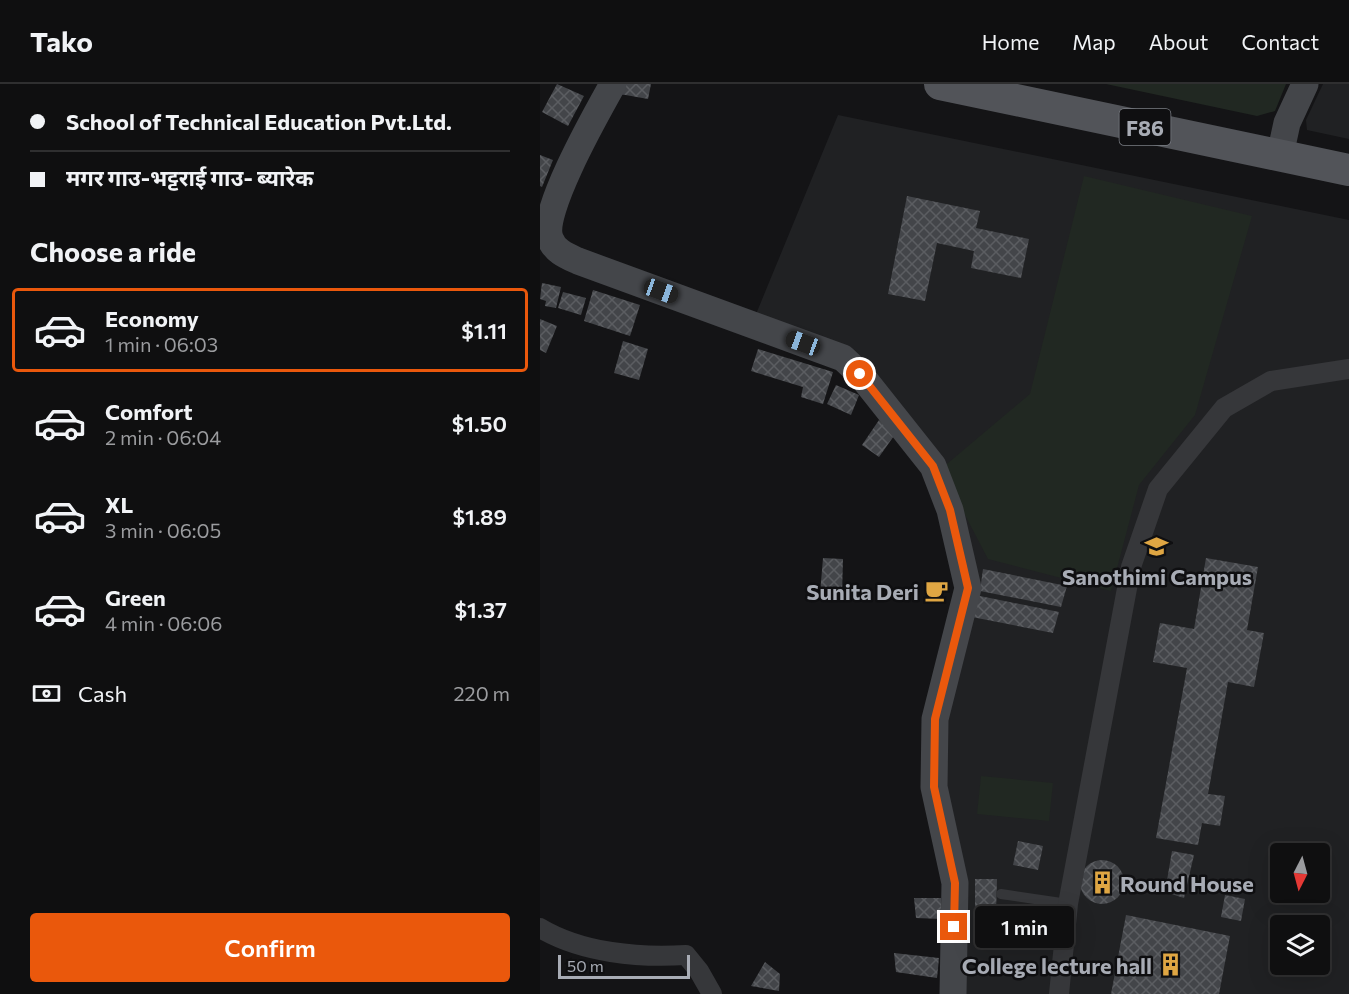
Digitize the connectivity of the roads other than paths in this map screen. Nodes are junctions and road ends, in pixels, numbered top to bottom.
1 (613, 84) edge
2 (940, 84) edge
3 (1305, 84) edge
4 (1280, 155) junction
5 (1349, 170) edge
6 (1349, 369) edge
7 (1001, 894) dead end
8 (1068, 904) junction
9 (540, 928) edge
10 (712, 994) edge
11 (953, 994) edge
12 (1059, 994) edge

1 - 11 street
2 - 4 main road, F86
3 - 4 street
4 - 5 main road, F86
6 - 8 street
7 - 8 lane
8 - 12 street
9 - 10 street

